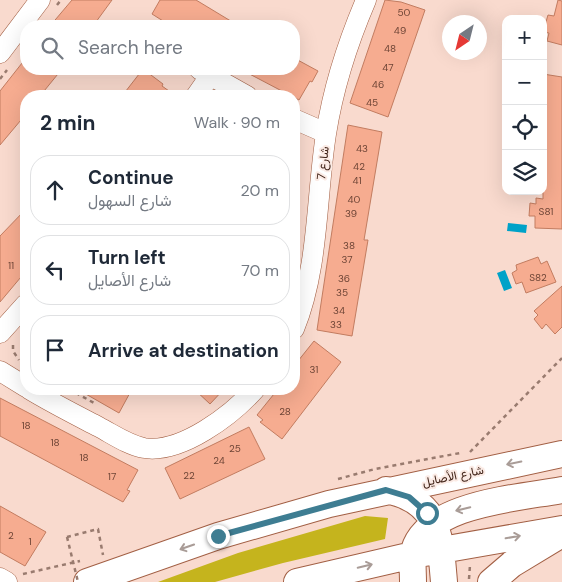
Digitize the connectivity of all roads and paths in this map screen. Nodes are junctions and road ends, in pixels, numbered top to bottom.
1 (40, 0) edge
2 (366, 0) edge
3 (25, 20) edge
4 (20, 26) edge
5 (0, 52) edge
6 (204, 75) edge
7 (210, 75) edge
8 (198, 90) edge
9 (236, 90) edge
10 (300, 122) edge
11 (326, 133) junction
12 (300, 311) edge
13 (20, 315) edge
14 (8, 336) edge
15 (20, 362) dead end
16 (0, 371) edge
17 (20, 383) edge
18 (41, 395) edge
19 (249, 395) edge
20 (562, 454) edge
21 (386, 490) junction
22 (562, 490) edge
23 (434, 523) junction
24 (562, 529) edge
25 (562, 534) edge
26 (441, 550) junction
27 (413, 555) junction
28 (0, 578) edge
29 (98, 578) edge
30 (316, 580) edge
31 (7, 582) edge
32 (78, 582) edge
33 (414, 582) edge
34 (444, 582) edge
35 (491, 582) edge

1 - 3 street
2 - 11 street, شارع 7
4 - 5 street
6 - 8 street
7 - 9 street
10 - 11 street
11 - 12 street, شارع 7
13 - 14 street
14 - 15 path
16 - 17 street
18 - 19 street
20 -> 21 main road, شارع الأصايل
21 - 23 main road
21 -> 29 main road, شارع الأصايل
22 -> 23 main road
23 - 26 main road
23 - 27 main road
26 -> 24 main road
25 - 35 main road
26 - 27 main road
26 - 34 main road
30 -> 27 main road
27 - 33 main road
28 - 31 street
29 - 32 path, bridge

